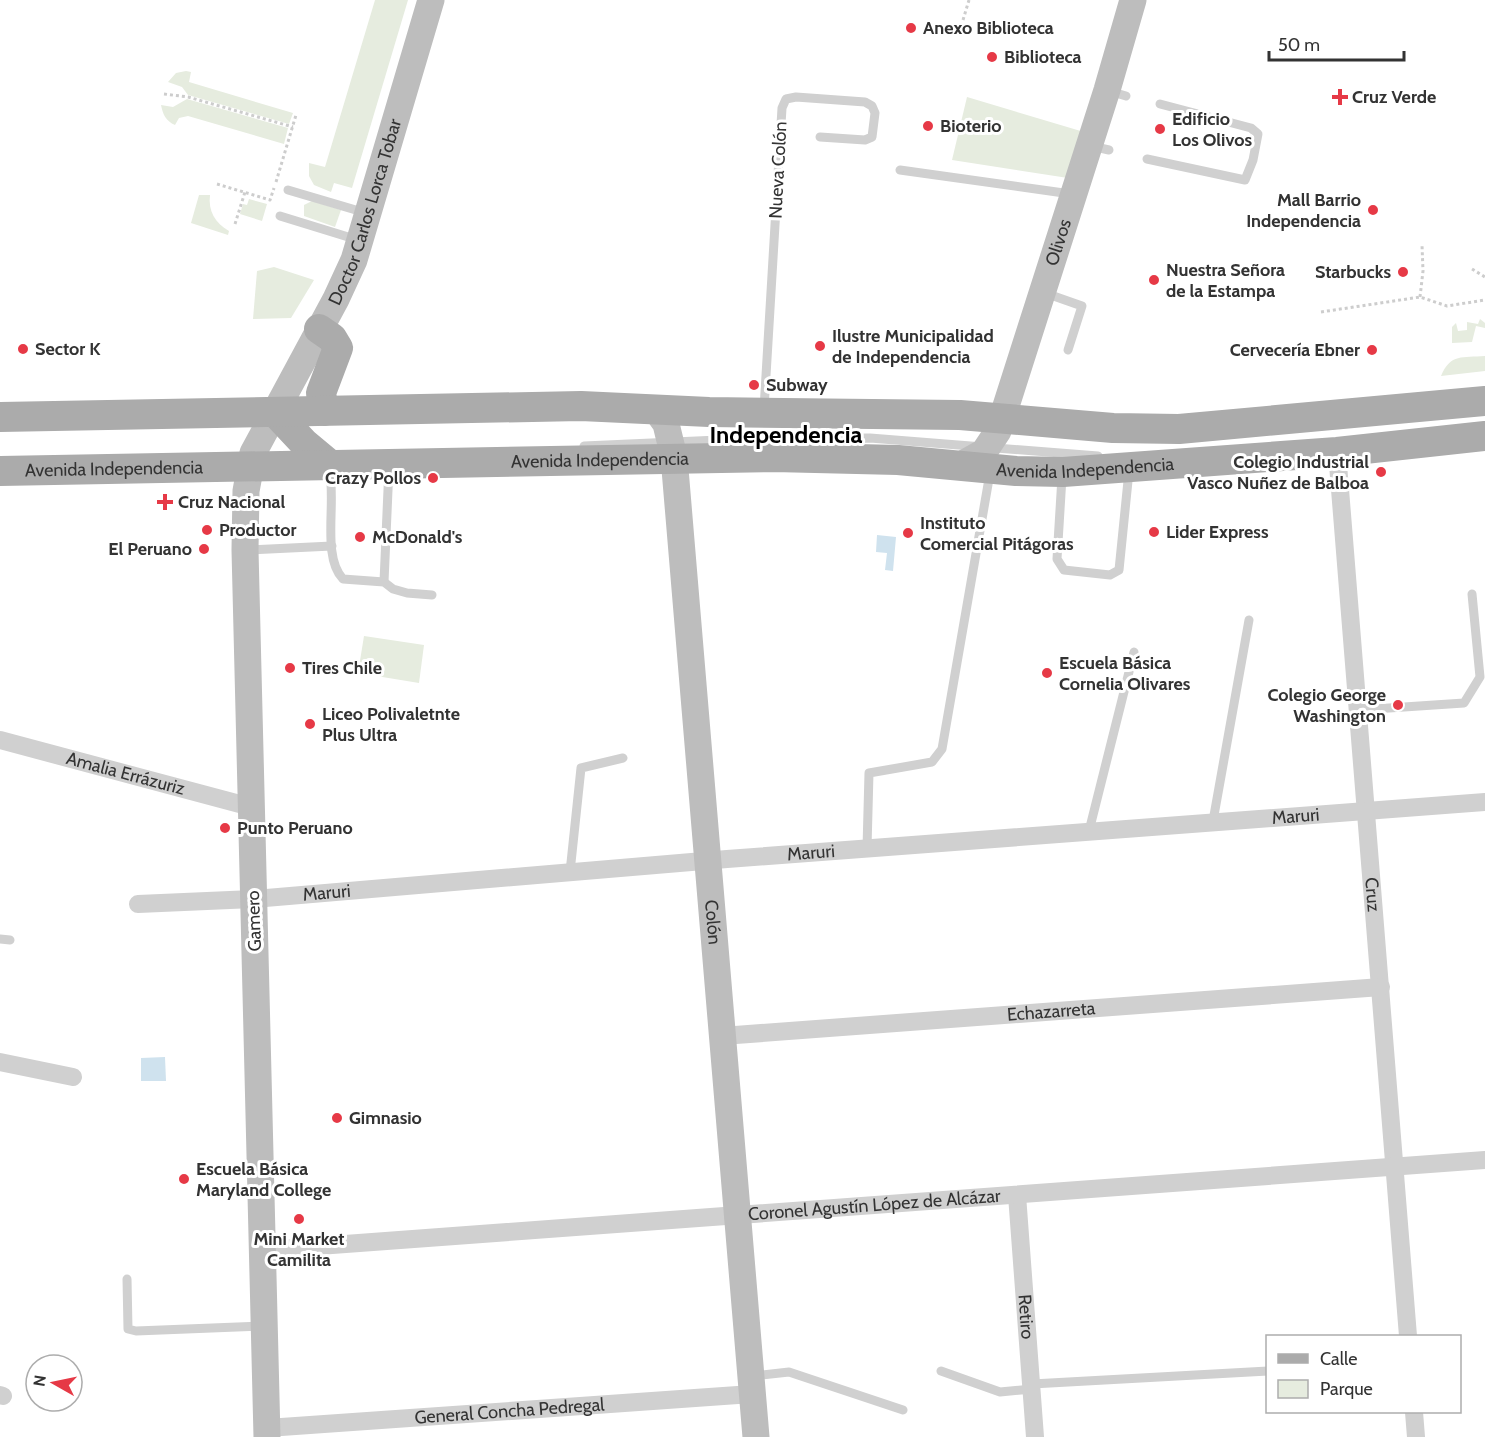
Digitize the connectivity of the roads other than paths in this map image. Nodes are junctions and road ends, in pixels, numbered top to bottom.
1 (431, 0) edge
2 (1129, 1) edge
3 (1160, 104) dead end
4 (820, 136) dead end
5 (1147, 159) dead end
6 (900, 170) dead end
7 (288, 190) dead end
8 (1074, 195) junction
9 (369, 214) junction
10 (280, 216) dead end
11 (361, 240) junction
12 (1042, 292) junction
13 (319, 329) junction
14 (1068, 350) dead end
15 (1485, 401) edge
16 (1485, 411) edge
17 (764, 412) junction
18 (1438, 416) dead end
19 (0, 417) edge
20 (285, 421) junction
21 (669, 432) junction
22 (1485, 436) edge
23 (996, 438) junction
24 (576, 446) dead end
25 (1336, 452) junction
26 (320, 455) junction
27 (252, 456) junction
28 (389, 462) junction
29 (1121, 462) junction
30 (0, 471) edge
31 (1063, 472) junction
32 (332, 546) junction
33 (245, 550) junction
34 (384, 582) junction
35 (1472, 594) dead end
36 (432, 595) dead end
37 (1250, 620) dead end
38 (1134, 652) dead end
39 (1359, 710) junction
40 (0, 740) edge
41 (623, 758) dead end
42 (1485, 802) edge
43 (251, 807) junction
44 (1367, 811) junction
45 (1213, 821) junction
46 (1089, 831) junction
47 (867, 848) junction
48 (707, 861) junction
49 (570, 872) junction
50 (253, 899) junction
51 (138, 904) dead end
52 (0, 939) edge
53 (10, 940) dead end
54 (1381, 987) junction
55 (722, 1036) junction
56 (0, 1062) edge
57 (73, 1077) dead end
58 (1485, 1160) edge
59 (1395, 1167) junction
60 (1017, 1195) junction
61 (736, 1215) junction
62 (264, 1250) junction
63 (127, 1278) dead end
64 (265, 1326) junction
65 (1408, 1335) edge
66 (941, 1371) dead end
67 (1266, 1371) edge
68 (752, 1385) junction
69 (1032, 1387) junction
70 (903, 1410) dead end
71 (1414, 1413) edge
72 (267, 1433) edge
73 (756, 1437) edge
74 (1035, 1437) edge
75 (1416, 1437) edge

1 - 9 main road, Doctor Carlos Lorca Tobar
2 - 8 main road, Olivos
3 - 5 lane
4 - 17 lane, Nueva Colón
6 - 8 lane
7 - 9 lane
8 - 12 main road, Olivos
9 - 11 main road, Doctor Carlos Lorca Tobar
10 - 11 lane
11 - 13 main road, Doctor Carlos Lorca Tobar
12 - 14 lane
12 - 23 main road, Olivos
13 - 20 main road, Doctor Carlos Lorca Tobar
13 - 20 main road
15 - 23 main road, Avenida Independencia
16 - 18 lane
17 - 21 main road, Avenida Independencia
17 - 23 main road, Avenida Independencia
19 - 20 main road, Avenida Independencia
20 - 21 main road, Avenida Independencia
20 - 26 main road
20 - 27 main road, Gamero
21 - 23 lane
21 - 23 main road, Avenida Independencia
21 - 24 lane
21 - 28 main road, Avenida Independencia
21 - 48 main road, Colón
22 - 25 main road, Avenida Independencia
23 - 29 lane
23 - 31 main road, Avenida Independencia
23 - 47 lane
25 - 29 main road, Avenida Independencia
25 - 39 street, Cruz
26 - 27 main road, Avenida Independencia
26 - 28 main road, Avenida Independencia
26 - 32 lane
27 - 30 main road, Avenida Independencia
27 - 33 main road, Gamero
28 - 34 lane
29 - 31 main road, Avenida Independencia
29 - 31 lane
32 - 33 lane
32 - 34 lane
33 - 43 main road, Gamero
34 - 36 lane
35 - 39 lane
37 - 45 lane
38 - 46 lane
39 - 44 street, Cruz
40 - 43 street, Amalia Errázuriz
41 - 49 lane
42 - 44 street, Maruri
43 - 50 main road, Gamero
44 - 45 street, Maruri
44 - 54 street, Cruz
45 - 46 street, Maruri
46 - 47 street, Maruri
47 - 48 street, Maruri
48 - 49 street, Maruri
48 - 55 main road, Colón
49 - 50 street, Maruri
50 - 51 street, Maruri
50 - 62 main road, Gamero
52 - 53 lane
54 - 55 street, Echazarreta
54 - 59 street, Cruz
55 - 61 main road, Colón
56 - 57 street
58 - 59 street, Coronel Agustín López de Alcázar
59 - 60 street, Coronel Agustín López de Alcázar
59 - 65 street, Cruz
60 - 61 street, Coronel Agustín López de Alcázar
60 - 69 street, Retiro
61 - 62 street, Coronel Agustín López de Alcázar
61 - 68 main road, Colón
62 - 64 main road, Gamero
63 - 64 lane
64 - 72 main road, Gamero
66 - 69 lane
67 - 69 lane
68 - 70 lane
68 - 72 street, General Concha Pedregal
68 - 73 main road, Colón
69 - 74 street, Retiro
71 - 75 street

